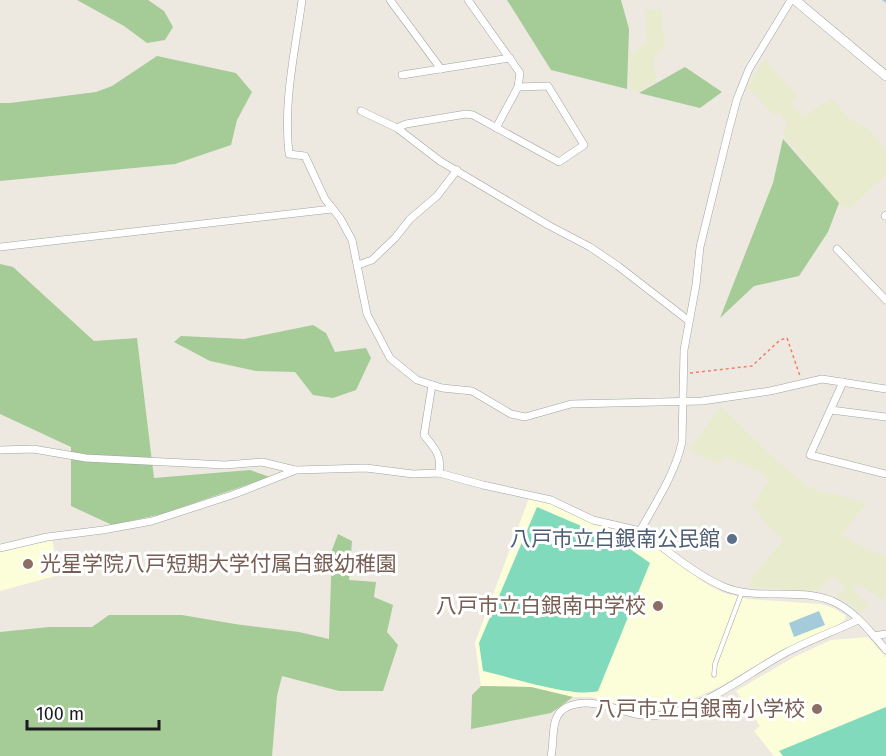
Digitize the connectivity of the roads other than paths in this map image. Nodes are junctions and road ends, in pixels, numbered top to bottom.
1 (302, 0) edge
2 (390, 0) edge
3 (468, 0) edge
4 (793, 0) edge
5 (510, 58) junction
6 (441, 69) junction
7 (402, 75) dead end
8 (886, 76) edge
9 (518, 87) junction
10 (361, 111) dead end
11 (397, 128) junction
12 (496, 128) junction
13 (457, 170) junction
14 (332, 209) junction
15 (0, 247) edge
16 (837, 249) dead end
17 (358, 265) junction
18 (886, 300) edge
19 (689, 321) junction
20 (843, 382) junction
21 (432, 385) junction
22 (886, 389) edge
23 (682, 401) junction
24 (831, 410) junction
25 (886, 417) edge
26 (0, 450) edge
27 (296, 470) junction
28 (439, 473) junction
29 (886, 474) edge
30 (640, 531) junction
31 (0, 548) edge
32 (742, 592) junction
33 (858, 620) junction
34 (886, 634) edge
35 (874, 636) junction
36 (886, 650) edge
37 (714, 675) dead end
38 (551, 756) edge

1 - 14 street
2 - 6 street
3 - 5 street
4 - 8 street
4 - 19 street
5 - 6 street
5 - 9 street
6 - 7 street
9 - 12 street
9 - 12 street
10 - 11 street
11 - 12 street
11 - 13 street
13 - 17 street
13 - 19 street
14 - 15 street
14 - 17 street
16 - 18 street
17 - 21 street
19 - 23 street
20 - 22 street
20 - 23 street
20 - 24 street
21 - 23 street
21 - 28 street
23 - 30 street
24 - 25 street
24 - 29 street
26 - 27 street
27 - 28 street
27 - 31 street
28 - 30 street
30 - 32 street
32 - 33 street
32 - 37 lane
33 - 35 street
33 - 38 street
34 - 35 street
35 - 36 street

